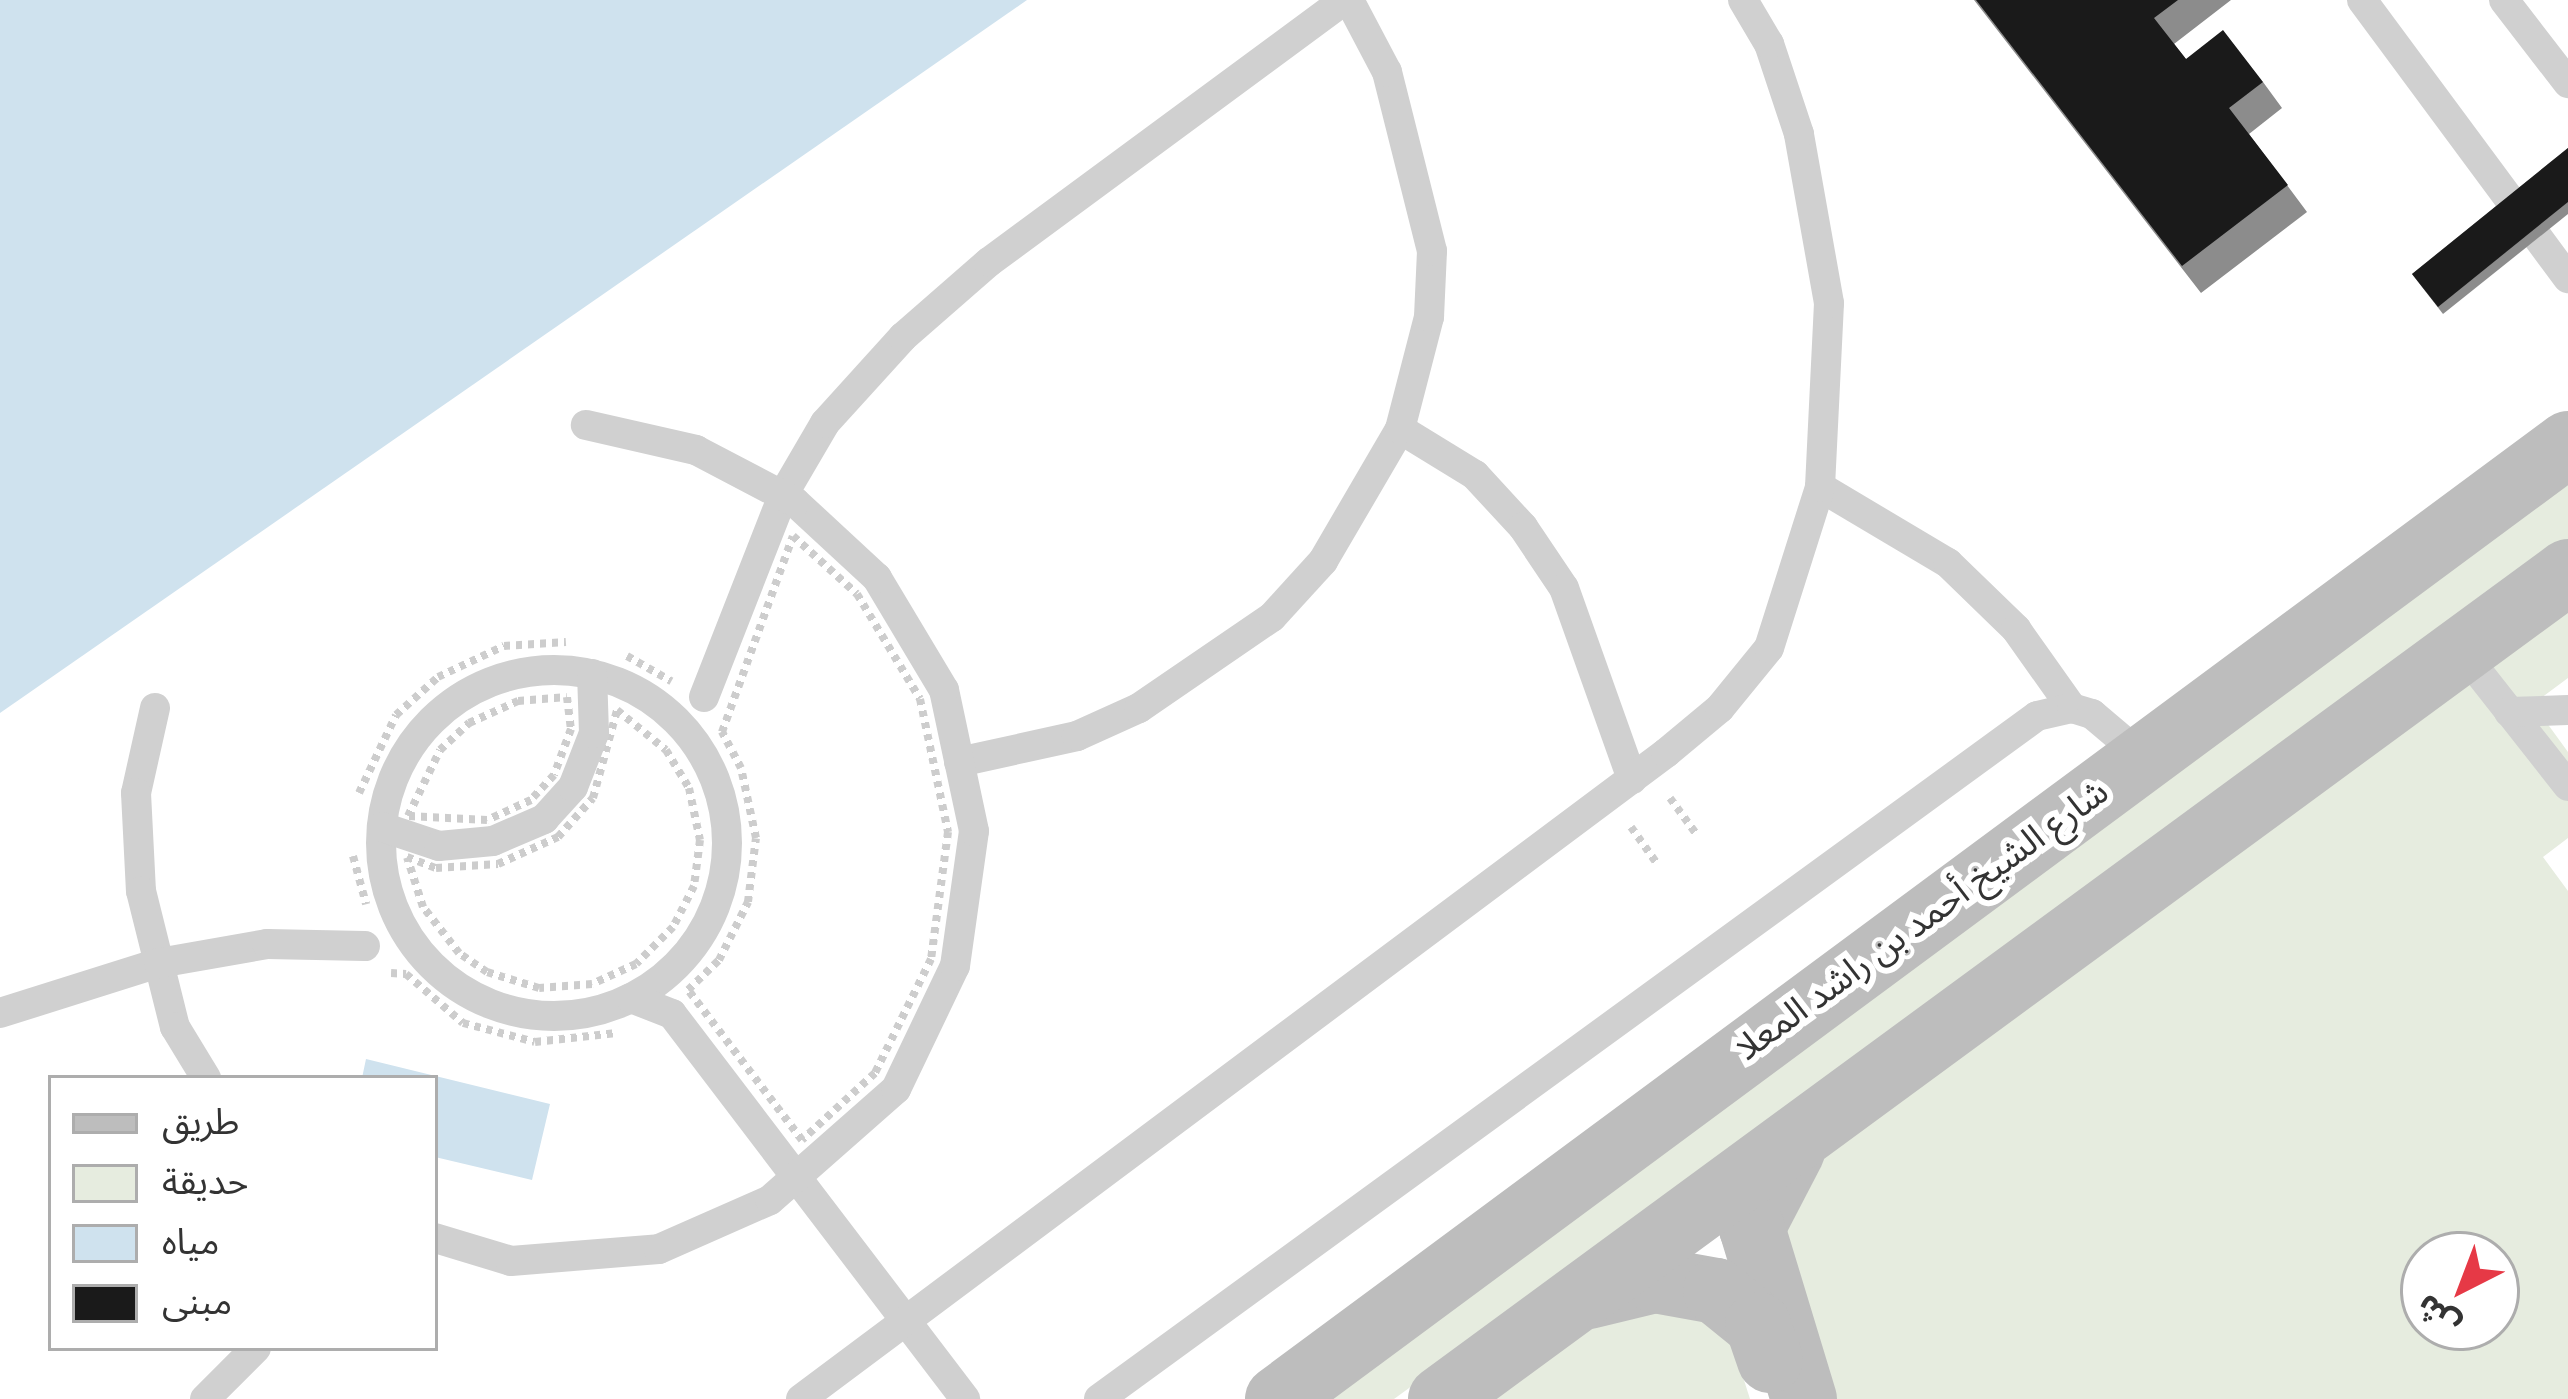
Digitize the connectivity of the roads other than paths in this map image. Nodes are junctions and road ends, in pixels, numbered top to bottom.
1 (1347, 0) edge
2 (1743, 0) edge
3 (2362, 0) edge
4 (2504, 0) edge
5 (2568, 83) edge
6 (2568, 278) edge
7 (586, 425) dead end
8 (1400, 430) junction
9 (2568, 444) edge
10 (1820, 487) junction
11 (783, 496) junction
12 (2568, 572) edge
13 (2461, 650) junction
14 (596, 656) junction
15 (704, 697) junction
16 (655, 700) junction
17 (155, 708) dead end
18 (2072, 708) junction
19 (2568, 710) edge
20 (2509, 712) junction
21 (2144, 758) junction
22 (704, 759) junction
23 (959, 762) junction
24 (1632, 779) junction
25 (2568, 786) edge
26 (382, 826) junction
27 (408, 905) junction
28 (365, 946) junction
29 (427, 957) junction
30 (159, 963) junction
31 (676, 992) junction
32 (0, 1013) edge
33 (204, 1075) edge
34 (1803, 1134) junction
35 (799, 1182) junction
36 (438, 1239) edge
37 (1574, 1299) junction
38 (905, 1321) junction
39 (253, 1351) edge
40 (205, 1399) edge
41 (800, 1399) edge
42 (965, 1399) edge
43 (1099, 1399) edge
44 (1278, 1399) edge
45 (1441, 1399) edge
46 (1783, 1399) edge
47 (1804, 1399) edge

1 - 8 lane
1 - 11 lane
2 - 10 lane
3 - 6 lane
4 - 5 lane
7 - 11 lane
8 - 23 lane
8 - 24 lane
9 - 21 main road, شارع الشيخ أحمد بن راشد المعلا
10 - 18 lane
10 - 24 lane
11 - 15 lane
11 - 23 lane
12 - 13 main road
13 - 20 lane
13 - 34 main road
14 - 16 lane
14 - 26 lane
14 - 26 lane
15 - 16 lane
15 - 22 lane
16 - 22 lane
17 - 30 lane
18 - 21 lane
18 - 43 lane
19 - 20 lane
20 - 25 lane
21 - 44 main road, شارع الشيخ أحمد بن راشد المعلا
22 - 31 lane
23 - 35 lane
24 - 38 lane
26 - 27 lane
27 - 28 lane
27 - 29 lane
28 - 29 lane
28 - 30 lane
29 - 31 lane
30 - 32 lane
30 - 33 lane
31 - 35 lane
34 - 37 main road
34 - 47 main road
35 - 36 lane
35 - 38 lane
37 - 45 main road
37 - 46 main road
38 - 41 lane
38 - 42 lane
39 - 40 lane

